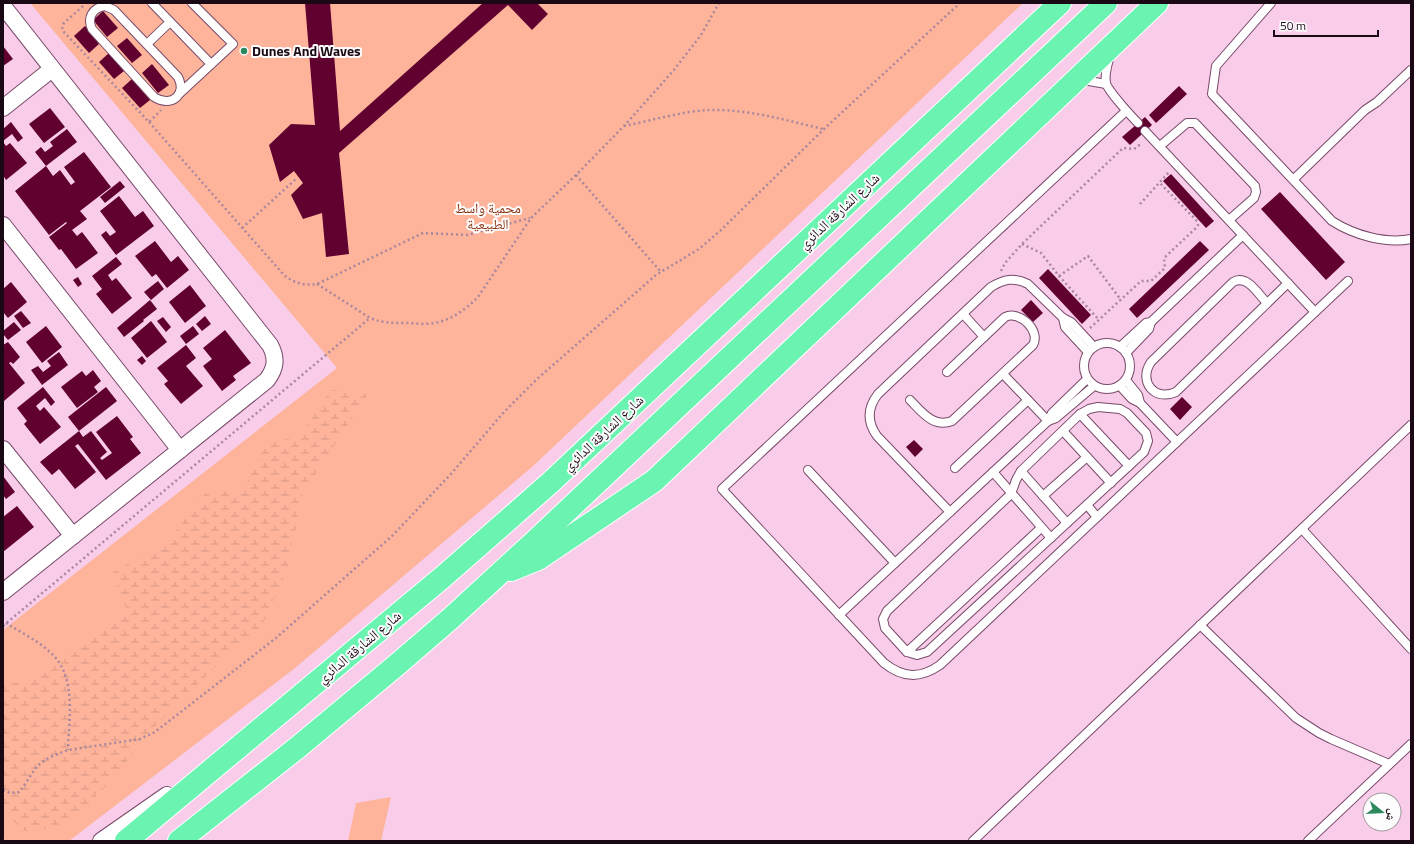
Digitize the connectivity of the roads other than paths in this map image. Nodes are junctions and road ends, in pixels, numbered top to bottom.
1 (152, 3) edge
2 (192, 3) edge
3 (1060, 3) edge
4 (1106, 3) edge
5 (1157, 3) edge
6 (1271, 3) edge
7 (3, 6) edge
8 (170, 22) junction
9 (147, 44) junction
10 (1112, 46) junction
11 (211, 64) junction
12 (52, 68) junction
13 (1411, 70) edge
14 (1074, 82) junction
15 (1106, 84) junction
16 (179, 94) junction
17 (3, 108) edge
18 (1126, 111) junction
19 (1138, 123) dead end
20 (1147, 133) road end
21 (1160, 146) junction
22 (1294, 179) junction
23 (1229, 220) junction
24 (3, 225) edge
25 (1243, 235) junction
26 (1411, 239) edge
27 (1348, 281) dead end
28 (1288, 283) junction
29 (1267, 303) junction
30 (1315, 312) junction
31 (963, 314) junction
32 (1063, 318) junction
33 (1151, 322) junction
34 (984, 337) junction
35 (1120, 346) junction
36 (1091, 349) junction
37 (1126, 353) junction
38 (947, 372) dead end
39 (1003, 374) junction
40 (1087, 379) junction
41 (1126, 380) junction
42 (1094, 386) junction
43 (1120, 386) junction
44 (910, 400) dead end
45 (1028, 400) junction
46 (1140, 403) junction
47 (1080, 414) junction
48 (1048, 421) junction
49 (1411, 425) edge
50 (1063, 431) junction
51 (1177, 442) junction
52 (3, 448) edge
53 (180, 450) junction
54 (1087, 457) junction
55 (1129, 466) junction
56 (955, 468) dead end
57 (808, 470) dead end
58 (1020, 471) junction
59 (993, 472) junction
60 (1111, 482) junction
61 (1011, 494) junction
62 (1044, 496) junction
63 (1086, 505) junction
64 (950, 512) junction
65 (1097, 517) junction
66 (1067, 523) junction
67 (1041, 528) junction
68 (1302, 529) junction
69 (72, 536) junction
70 (1051, 538) junction
71 (895, 563) junction
72 (499, 575) junction
73 (3, 592) edge
74 (839, 615) junction
75 (1200, 625) junction
76 (1411, 649) edge
77 (907, 652) junction
78 (1411, 744) edge
79 (1389, 764) junction
80 (210, 770) junction
81 (101, 841) edge
82 (126, 841) edge
83 (179, 841) edge
84 (973, 841) edge
85 (1308, 841) edge

1 - 8 lane
2 - 11 lane
3 - 80 highway, شارع الشارقة الدائري
4 - 72 highway
5 - 10 highway
6 - 22 lane
7 - 12 street
8 - 9 lane
8 - 11 lane
9 - 16 lane
9 - 16 lane
10 - 14 highway
10 - 15 lane
11 - 16 lane
12 - 17 street
12 - 53 street
13 - 22 lane
14 - 15 lane
14 - 72 highway
15 - 18 lane
18 - 19 lane
18 - 74 lane
20 - 21 lane
21 - 23 lane
21 - 23 lane
22 - 26 lane
23 - 25 lane
24 - 53 street
25 - 28 lane
25 - 33 lane
27 - 30 lane
28 - 29 lane
28 - 30 lane
29 - 29 lane
30 - 51 lane
31 - 32 lane
31 - 34 lane
31 - 64 lane
32 - 36 lane
32 - 36 lane
33 - 35 lane
33 - 37 lane
34 - 38 lane
34 - 39 lane
35 - 36 lane
35 - 37 lane
36 - 40 lane
37 - 41 lane
39 - 44 lane
39 - 45 lane
40 - 42 lane
40 - 48 lane
41 - 43 lane
41 - 46 lane
42 - 43 lane
42 - 48 lane
43 - 46 lane
45 - 48 lane
45 - 56 lane
46 - 51 lane
47 - 50 lane
47 - 55 lane
47 - 55 lane
48 - 59 lane
49 - 68 lane
50 - 54 lane
50 - 58 lane
51 - 65 lane
52 - 69 street
53 - 69 street
54 - 60 lane
54 - 62 lane
55 - 60 lane
57 - 71 lane
58 - 61 lane
58 - 62 lane
59 - 61 lane
59 - 64 lane
60 - 63 lane
61 - 67 lane
61 - 77 lane
62 - 66 lane
63 - 65 lane
63 - 66 lane
64 - 71 lane
65 - 74 lane
66 - 70 lane
67 - 70 lane
67 - 77 lane
68 - 75 lane
68 - 76 lane
69 - 73 street
70 - 77 lane
71 - 74 lane
72 - 83 highway
75 - 79 lane
75 - 84 lane
78 - 79 lane
79 - 85 lane
80 - 81 street
80 - 82 highway, شارع الشارقة الدائري

